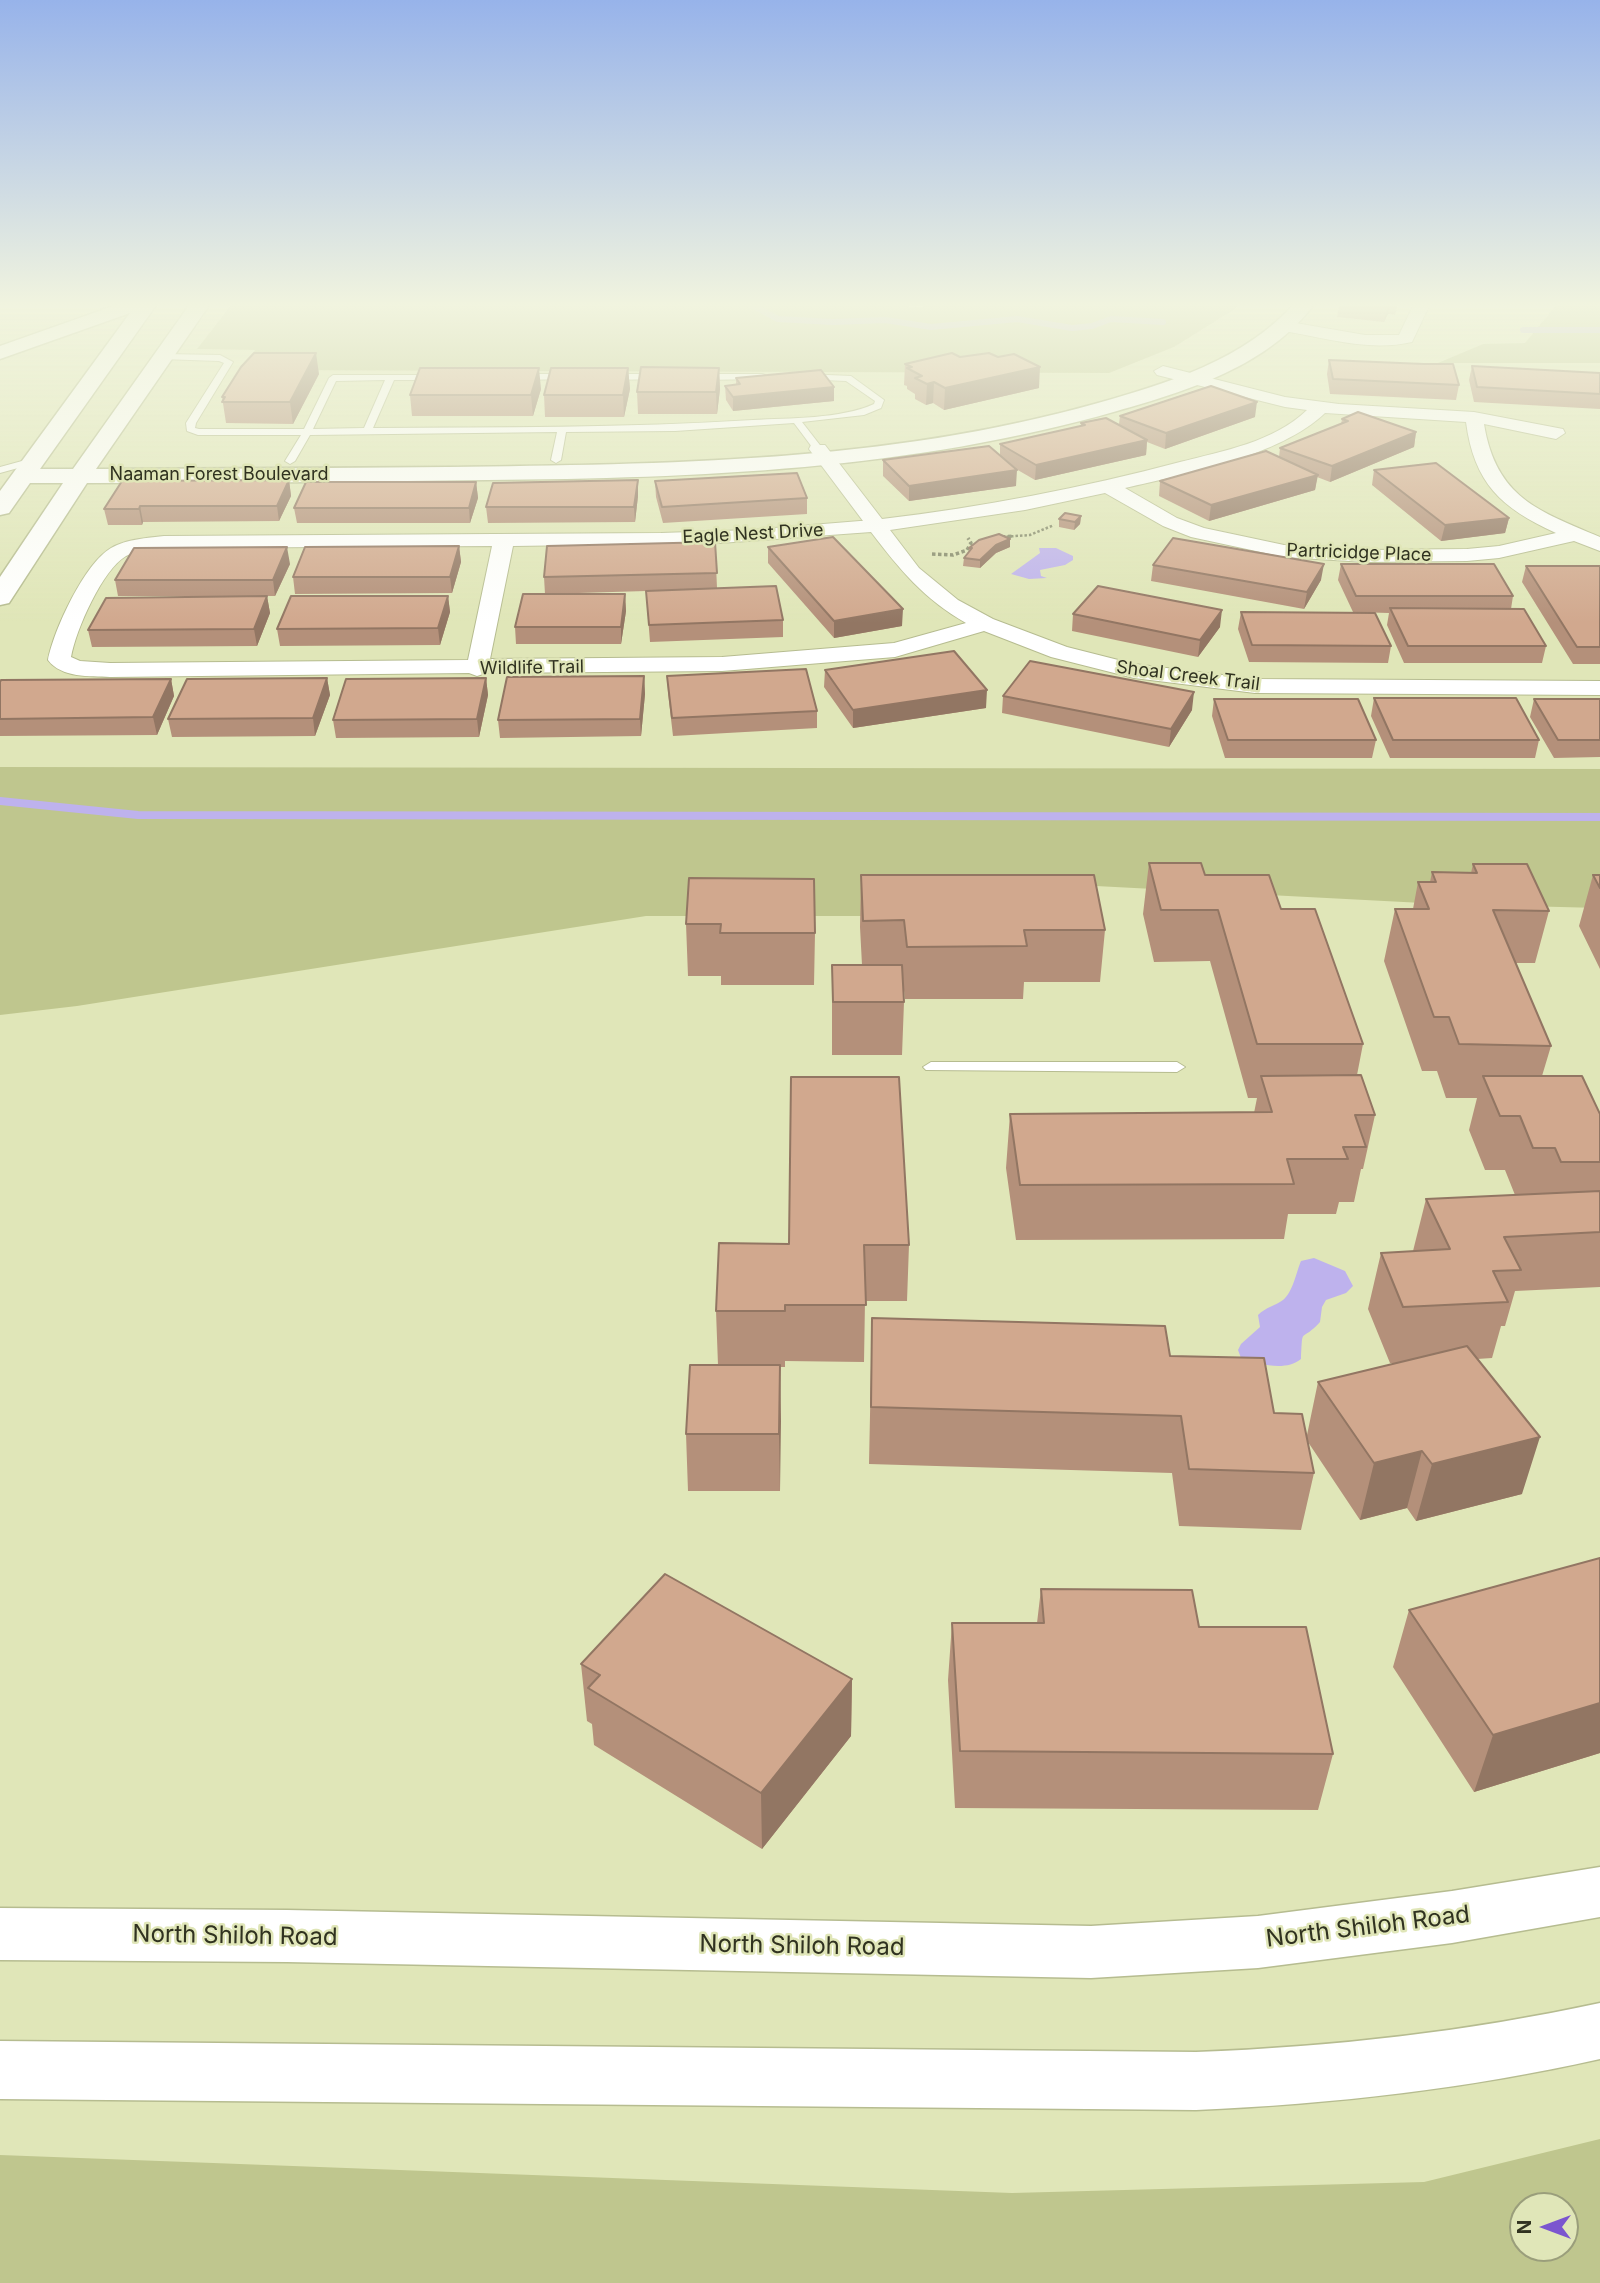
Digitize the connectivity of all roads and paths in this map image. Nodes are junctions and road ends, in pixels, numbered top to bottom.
1 (64, 411) edge
2 (126, 411) edge
3 (199, 411) edge
4 (317, 411) edge
5 (376, 411) edge
6 (867, 411) edge
7 (1037, 411) edge
8 (1098, 411) edge
9 (1318, 411) edge
10 (1375, 411) edge
11 (1474, 417) junction
12 (796, 420) junction
13 (562, 430) junction
14 (367, 431) junction
15 (307, 432) junction
16 (1556, 433) dead end
17 (823, 456) junction
18 (556, 460) junction
19 (290, 461) junction
20 (15, 469) edge
21 (85, 469) junction
22 (466, 473) junction
23 (1110, 488) junction
24 (0, 508) edge
25 (877, 524) junction
26 (1577, 534) junction
27 (504, 540) junction
28 (971, 542) edge
29 (1600, 545) edge
30 (925, 553) dead end
31 (0, 597) edge
32 (985, 624) junction
33 (75, 668) joint
34 (477, 669) junction
35 (1600, 688) edge
36 (931, 1067) dead end
37 (1177, 1067) dead end
38 (1600, 1892) edge
39 (0, 1934) edge
40 (1600, 2031) edge
41 (0, 2070) edge

1 - 20 main road
2 - 21 main road
3 - 15 lane
4 - 15 lane
5 - 14 lane
6 - 12 lane
7 - 17 main road, Naaman Forest Boulevard
8 - 17 main road, Naaman Forest Boulevard
9 - 23 street, Eagle Nest Drive
10 - 11 street
11 - 16 street
11 - 26 street
12 - 13 lane
12 - 17 lane
13 - 14 lane
13 - 18 lane
14 - 15 lane
15 - 19 lane
17 - 18 main road, Naaman Forest Boulevard
17 - 22 main road, Naaman Forest Boulevard
17 - 25 street, Shoal Creek Trail
18 - 19 main road, Naaman Forest Boulevard
18 - 22 main road
19 - 21 main road, Naaman Forest Boulevard
20 - 21 main road, Naaman Forest Boulevard
20 - 24 main road
21 - 22 main road, Naaman Forest Boulevard
21 - 31 main road
23 - 25 street, Eagle Nest Drive
23 - 26 street, Partricidge Place
25 - 27 street, Eagle Nest Drive
25 - 32 street, Shoal Creek Trail
26 - 29 street
27 - 33 street, Eagle Nest Drive
27 - 34 street
28 - 30 path
32 - 34 street, Wildlife Trail
32 - 35 street, Shoal Creek Trail
33 - 34 street, Wildlife Trail
36 - 37 lane
38 - 39 main road, North Shiloh Road
40 - 41 main road

